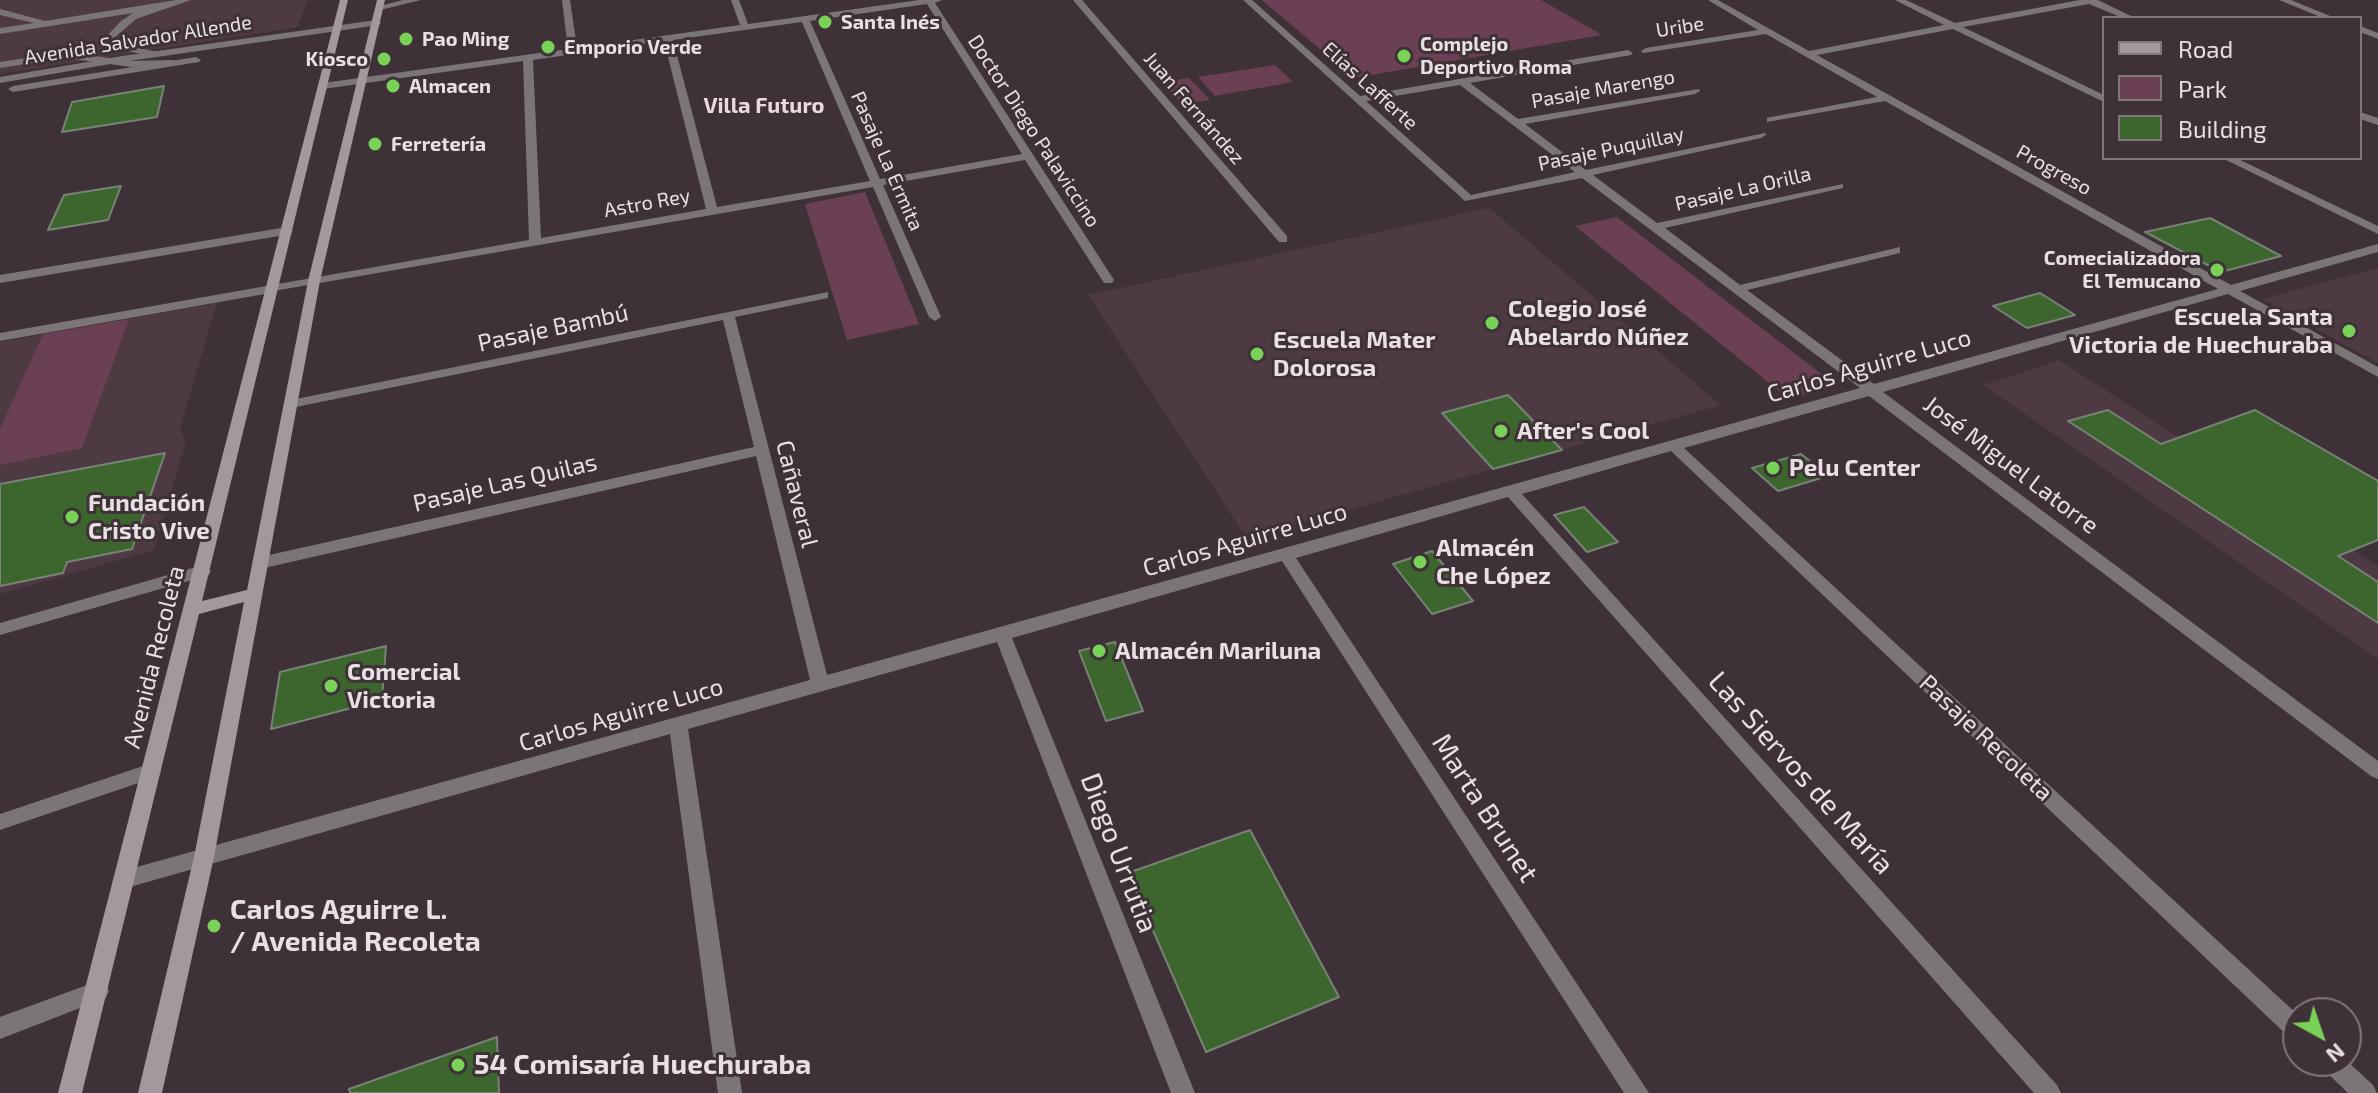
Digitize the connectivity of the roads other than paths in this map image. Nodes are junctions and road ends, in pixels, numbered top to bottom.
1 (187, 0) edge
2 (344, 0) edge
3 (417, 0) edge
4 (566, 0) edge
5 (735, 0) edge
6 (1077, 0) edge
7 (1247, 0) edge
8 (1712, 0) edge
9 (1899, 0) edge
10 (2091, 0) edge
11 (2283, 0) edge
12 (934, 1) edge
13 (908, 2) edge
14 (381, 3) edge
15 (163, 6) junction
16 (0, 12) edge
17 (2127, 16) edge
18 (2326, 16) edge
19 (805, 19) junction
20 (48, 23) junction
21 (1953, 26) junction
22 (375, 27) junction
23 (745, 27) junction
24 (0, 31) edge
25 (1767, 31) junction
26 (336, 33) junction
27 (668, 38) junction
28 (573, 51) junction
29 (1646, 51) dead end
30 (1628, 53) dead end
31 (154, 54) junction
32 (1807, 54) junction
33 (528, 57) junction
34 (108, 61) junction
35 (173, 63) junction
36 (0, 65) edge
37 (0, 80) edge
38 (362, 80) junction
39 (1462, 82) junction
40 (323, 86) junction
41 (0, 91) edge
42 (1695, 91) dead end
43 (1885, 98) junction
44 (2102, 98) edge
45 (1357, 100) junction
46 (1771, 120) dead end
47 (1516, 123) junction
48 (1761, 135) dead end
49 (1029, 156) junction
50 (2231, 160) edge
51 (1582, 173) junction
52 (877, 183) junction
53 (1839, 186) dead end
54 (1469, 199) joint
55 (712, 212) junction
56 (1655, 227) junction
57 (2378, 230) edge
58 (287, 231) junction
59 (1283, 239) dead end
60 (535, 243) junction
61 (2378, 248) edge
62 (1896, 250) dead end
63 (0, 279) edge
64 (1108, 280) dead end
65 (314, 281) junction
66 (272, 289) junction
67 (1737, 289) junction
68 (2227, 290) junction
69 (824, 295) dead end
70 (728, 315) junction
71 (935, 317) dead end
72 (0, 337) edge
73 (2378, 373) edge
74 (1871, 390) junction
75 (291, 404) junction
76 (1674, 446) junction
77 (761, 450) junction
78 (1511, 491) junction
79 (1285, 554) junction
80 (260, 563) junction
81 (203, 571) junction
82 (254, 594) junction
83 (193, 609) junction
84 (0, 629) edge
85 (1002, 633) junction
86 (820, 684) junction
87 (678, 724) junction
88 (152, 771) junction
89 (2378, 771) edge
90 (0, 822) edge
91 (204, 857) junction
92 (126, 879) junction
93 (98, 991) junction
94 (2282, 1015) edge
95 (0, 1028) edge
96 (2348, 1077) edge
97 (70, 1093) edge
98 (150, 1093) edge
99 (730, 1093) edge
100 (1183, 1093) edge
101 (1637, 1093) edge
102 (2049, 1093) edge
103 (2365, 1093) edge

1 - 15 street
2 - 26 main road, Avenida Recoleta
3 - 14 street
4 - 28 street
5 - 23 street
6 - 59 street, Juan Fernández
7 - 45 street, Elías Lafferte
8 - 25 street, Progreso
9 - 21 street
10 - 17 street
10 - 21 street
11 - 18 street
12 - 13 street
12 - 49 street, Doctor Diego Palaviccino
13 - 19 street
14 - 22 main road
15 - 20 street
15 - 31 street
16 - 20 street
19 - 23 street
19 - 52 street, Pasaje La Ermita
20 - 24 street
21 - 32 street
21 - 44 street
22 - 26 street, Avenida Salvador Allende
22 - 38 main road
23 - 27 street
25 - 29 street, Uribe
25 - 32 street, Progreso
26 - 31 street, Avenida Salvador Allende
26 - 35 street, Avenida Salvador Allende
26 - 40 main road, Avenida Recoleta
27 - 28 street
27 - 55 street
28 - 33 street
30 - 39 street
31 - 34 street, Avenida Salvador Allende
32 - 43 street, Progreso
33 - 38 street
33 - 60 street
34 - 35 street
34 - 36 street
34 - 37 street, Avenida Salvador Allende
35 - 41 street, Avenida Salvador Allende
38 - 40 street
38 - 65 main road
39 - 45 street
39 - 47 street, José Miguel Latorre
40 - 58 main road, Avenida Recoleta
42 - 47 street, Pasaje Marengo
43 - 46 street
43 - 68 street, Progreso
45 - 54 street, Elías Lafferte
47 - 51 street, José Miguel Latorre
48 - 51 street, Pasaje Puquillay
49 - 52 street, Astro Rey
49 - 64 street, Doctor Diego Palaviccino
50 - 57 street
51 - 54 street, Pasaje Puquillay
51 - 56 street, José Miguel Latorre
52 - 55 street, Astro Rey
52 - 71 street, Pasaje La Ermita
53 - 56 street, Pasaje La Orilla
55 - 60 street, Astro Rey
56 - 67 street, José Miguel Latorre
58 - 63 street
58 - 66 main road, Avenida Recoleta
60 - 65 street, Astro Rey
61 - 68 street, Carlos Aguirre Luco
62 - 67 street
65 - 66 street, Astro Rey
65 - 75 main road
66 - 72 street, Astro Rey
66 - 81 main road, Avenida Recoleta
67 - 74 street, José Miguel Latorre
68 - 73 street, Progreso
68 - 74 street, Carlos Aguirre Luco
69 - 70 street, Pasaje Bambú
70 - 75 street, Pasaje Bambú
70 - 77 street, Cañaveral
74 - 76 street, Carlos Aguirre Luco
74 - 89 street, José Miguel Latorre
75 - 80 main road
76 - 78 street, Carlos Aguirre Luco
76 - 94 street, Pasaje Recoleta
77 - 80 street, Pasaje Las Quilas
77 - 86 street, Cañaveral
78 - 79 street, Carlos Aguirre Luco
78 - 102 street, Las Siervos de María
79 - 85 street, Carlos Aguirre Luco
79 - 101 street, Marta Brunet
80 - 82 main road
81 - 83 main road, Avenida Recoleta
81 - 84 street
82 - 83 main road
82 - 91 main road
83 - 88 main road, Avenida Recoleta
85 - 86 street, Carlos Aguirre Luco
85 - 100 street, Diego Urrutia
86 - 87 street, Carlos Aguirre Luco
87 - 91 street, Carlos Aguirre Luco
87 - 99 street
88 - 90 street
88 - 92 main road, Avenida Recoleta
91 - 92 street, Carlos Aguirre Luco
91 - 98 main road
92 - 93 main road, Avenida Recoleta
93 - 95 street
93 - 97 main road, Avenida Recoleta
96 - 103 street

